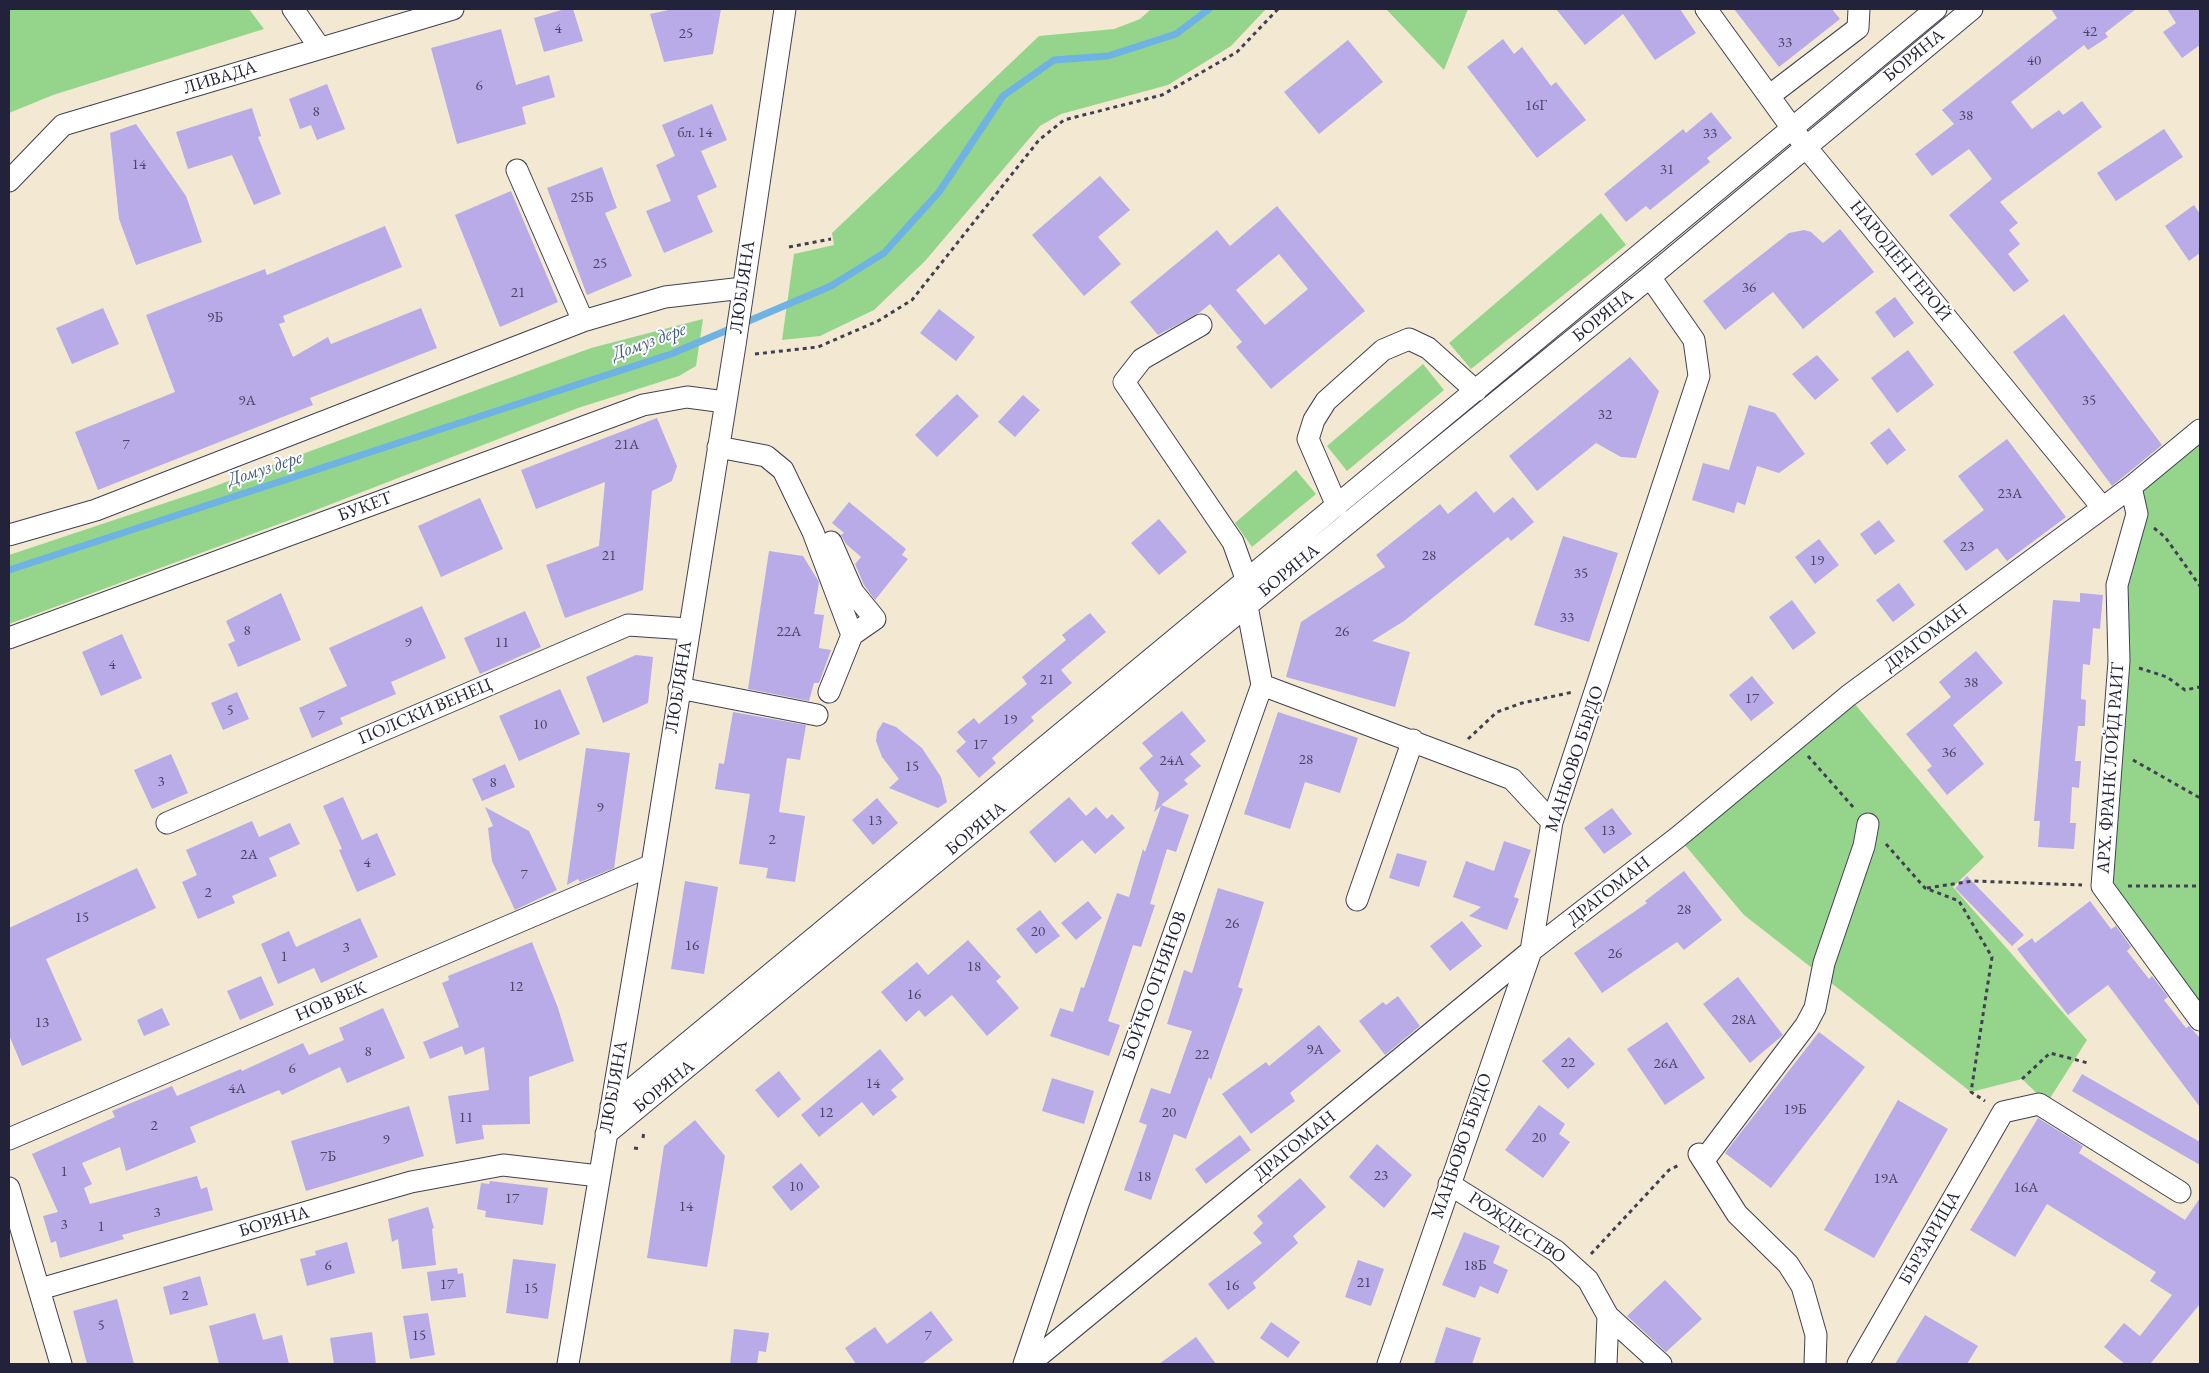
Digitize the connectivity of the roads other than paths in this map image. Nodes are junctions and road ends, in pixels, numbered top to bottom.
1 (293, 9) edge
2 (453, 9) edge
3 (785, 9) edge
4 (1706, 9) edge
5 (1859, 9) edge
6 (1936, 9) edge
7 (1972, 9) edge
8 (320, 48) junction
9 (1769, 96) junction
10 (1793, 128) junction
11 (1805, 146) junction
12 (516, 170) dead end
13 (9, 181) edge
14 (1650, 277) junction
15 (742, 296) junction
16 (583, 321) junction
17 (1202, 325) dead end
18 (1476, 391) junction
19 (726, 402) junction
20 (2200, 430) edge
21 (718, 447) junction
22 (2131, 487) junction
23 (1337, 506) junction
24 (2102, 507) junction
25 (9, 535) edge
26 (1247, 581) junction
27 (1247, 606) junction
28 (688, 629) junction
29 (9, 638) edge
30 (1262, 685) junction
31 (679, 688) junction
32 (829, 692) dead end
33 (817, 715) dead end
34 (1413, 740) junction
35 (1552, 822) junction
36 (167, 823) dead end
37 (1868, 824) road end
38 (652, 865) junction
39 (1357, 900) dead end
40 (1531, 951) junction
41 (2200, 1020) edge
42 (611, 1106) junction
43 (606, 1134) junction
44 (9, 1139) edge
45 (599, 1176) junction
46 (1449, 1184) junction
47 (9, 1188) edge
48 (2180, 1192) dead end
49 (40, 1289) junction
50 (1608, 1316) junction
51 (61, 1364) edge
52 (565, 1364) edge
53 (1024, 1364) edge
54 (1029, 1364) edge
55 (1388, 1364) edge
56 (1606, 1364) edge
57 (1661, 1364) edge
58 (1815, 1364) edge
59 (1858, 1364) edge

1 - 8 street
2 - 8 street, ЛИВАДА
3 - 15 street, ЛЮБЛЯНА
4 - 9 street, НАРОДЕН ГЕРОЙ
5 - 9 street
6 - 10 street, БОРЯНА
7 - 11 street, БОРЯНА
8 - 13 street, ЛИВАДА
9 - 10 street, НАРОДЕН ГЕРОЙ
10 - 11 street, НАРОДЕН ГЕРОЙ
10 - 18 street, БОРЯНА
11 - 14 street, БОРЯНА
11 - 24 street, НАРОДЕН ГЕРОЙ
12 - 16 street
14 - 27 street, БОРЯНА
14 - 35 street, МАНЬОВО БЪРДО
15 - 16 street
15 - 19 street, ЛЮБЛЯНА
16 - 25 street
17 - 26 street
18 - 23 street, БОРЯНА
18 - 23 street
19 - 21 street, ЛЮБЛЯНА
19 - 29 street, БУКЕТ
20 - 22 street, ДРАГОМАН
21 - 28 street, ЛЮБЛЯНА
21 - 32 street
22 - 24 street, ДРАГОМАН
22 - 41 street, АРХ. ФРАНК ЛОЙД РАИТ
23 - 26 street, БОРЯНА
24 - 40 street, ДРАГОМАН
26 - 42 street, БОРЯНА
27 - 30 street
27 - 43 street, БОРЯНА
28 - 31 street, ЛЮБЛЯНА
28 - 36 street, ПОЛСКИ ВЕНЕЦ
30 - 34 street
30 - 53 street, БОЙЧО ОГНЯНОВ
31 - 33 street
31 - 38 street, ЛЮБЛЯНА
34 - 35 street
34 - 39 street
35 - 40 street, МАНЬОВО БЪРДО
37 - 58 street
38 - 42 street, ЛЮБЛЯНА
38 - 44 street, НОВ ВЕК
40 - 46 street, МАНЬОВО БЪРДО
40 - 54 street, ДРАГОМАН
42 - 43 street, ЛЮБЛЯНА
43 - 45 street, ЛЮБЛЯНА
45 - 49 street, БОРЯНА
45 - 52 street, ЛЮБЛЯНА
46 - 50 street, РОЖДЕСТВО
46 - 55 street, МАНЬОВО БЪРДО
47 - 49 street
48 - 59 street, БЪРЗАРИЦА
49 - 51 street
50 - 56 street
50 - 57 street, РОЖДЕСТВО

